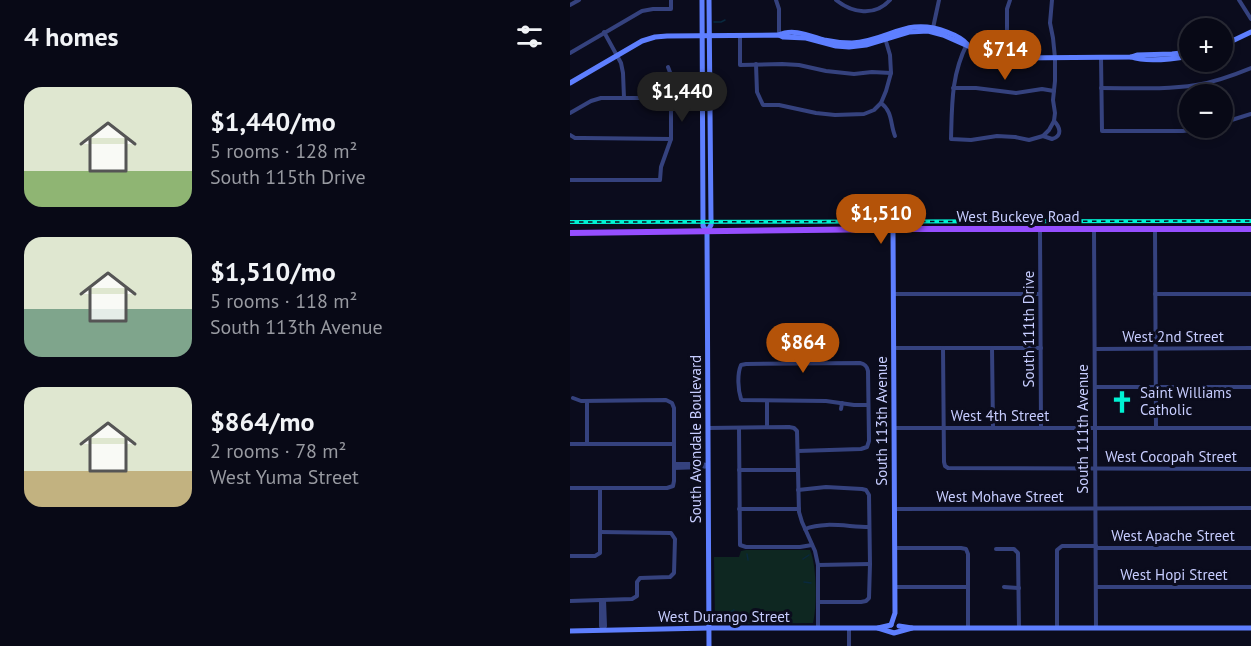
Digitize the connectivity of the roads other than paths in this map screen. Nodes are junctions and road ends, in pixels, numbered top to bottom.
1 (579, 0) edge
2 (671, 0) edge
3 (702, 0) edge
4 (709, 0) edge
5 (776, 0) edge
6 (837, 0) edge
7 (890, 0) edge
8 (939, 0) edge
9 (1010, 0) edge
10 (1052, 0) edge
11 (1239, 0) edge
12 (572, 3) edge
13 (1251, 19) edge
14 (932, 30) junction
15 (604, 32) junction
16 (1251, 32) edge
17 (740, 35) junction
18 (779, 35) junction
19 (706, 36) junction
20 (884, 37) junction
21 (1233, 41) edge
22 (967, 44) junction
23 (570, 52) edge
24 (1179, 54) edge
25 (618, 55) junction
26 (1101, 57) junction
27 (1003, 58) junction
28 (1055, 58) junction
29 (756, 64) junction
30 (668, 67) dead end
31 (1251, 68) edge
32 (891, 73) junction
33 (570, 83) edge
34 (953, 88) junction
35 (1101, 88) junction
36 (1054, 90) junction
37 (624, 98) junction
38 (671, 98) junction
39 (881, 103) junction
40 (570, 113) edge
41 (1251, 114) edge
42 (1233, 120) edge
43 (1054, 121) junction
44 (1179, 131) edge
45 (570, 135) edge
46 (895, 136) dead end
47 (1043, 136) junction
48 (672, 139) junction
49 (702, 163) junction
50 (570, 180) edge
51 (711, 187) junction
52 (893, 229) junction
53 (1040, 229) junction
54 (1094, 229) junction
55 (1155, 229) junction
56 (1251, 229) edge
57 (707, 232) junction
58 (570, 233) edge
59 (893, 294) junction
60 (1040, 294) junction
61 (1155, 294) junction
62 (1251, 294) edge
63 (893, 348) junction
64 (944, 348) junction
65 (992, 348) junction
66 (1041, 348) junction
67 (1155, 348) junction
68 (1251, 348) edge
69 (1095, 349) junction
70 (1095, 387) junction
71 (1156, 387) junction
72 (1251, 387) edge
73 (573, 398) dead end
74 (587, 401) junction
75 (767, 401) junction
76 (842, 403) junction
77 (868, 405) junction
78 (842, 409) dead end
79 (767, 427) junction
80 (708, 428) junction
81 (739, 428) junction
82 (894, 428) junction
83 (944, 428) junction
84 (993, 428) junction
85 (1041, 428) junction
86 (1095, 428) junction
87 (1156, 428) junction
88 (1251, 428) edge
89 (570, 444) edge
90 (587, 444) junction
91 (674, 444) junction
92 (798, 451) junction
93 (708, 465) junction
94 (674, 466) junction
95 (1096, 469) junction
96 (1251, 469) edge
97 (739, 470) junction
98 (798, 470) junction
99 (570, 488) edge
100 (600, 488) junction
101 (798, 490) junction
102 (799, 508) junction
103 (1096, 508) junction
104 (1251, 508) edge
105 (739, 509) junction
106 (894, 509) junction
107 (869, 527) junction
108 (805, 529) junction
109 (600, 532) junction
110 (812, 545) junction
111 (1096, 547) junction
112 (894, 548) junction
113 (1251, 548) edge
114 (996, 549) dead end
115 (570, 556) edge
116 (870, 564) junction
117 (818, 565) junction
118 (895, 587) junction
119 (968, 587) junction
120 (1096, 587) junction
121 (1251, 587) edge
122 (1004, 588) dead end
123 (1018, 588) junction
124 (602, 600) junction
125 (570, 601) edge
126 (818, 602) junction
127 (709, 628) junction
128 (818, 628) junction
129 (849, 628) junction
130 (891, 628) junction
131 (969, 628) junction
132 (1019, 628) junction
133 (1057, 628) junction
134 (1096, 628) junction
135 (1251, 628) edge
136 (603, 630) junction
137 (570, 631) edge
138 (709, 646) edge
139 (849, 646) edge

1 - 12 street
2 - 15 street
3 - 19 street, South Avondale Boulevard
4 - 19 street, South Avondale Boulevard
5 - 18 street
6 - 7 street
8 - 14 street
9 - 27 street
10 - 28 street
11 - 13 street
14 - 20 street
14 - 22 street
15 - 23 street
15 - 25 street
16 - 21 street
17 - 18 street
17 - 19 street
17 - 29 street
18 - 20 street
19 - 25 street
19 - 49 street, South Avondale Boulevard
19 - 51 street, South Avondale Boulevard
20 - 32 street
22 - 27 street
22 - 34 street
24 - 26 street
25 - 33 street
25 - 37 street
26 - 28 street
26 - 35 street
27 - 28 street
28 - 36 street
29 - 32 street
29 - 39 street
30 - 38 street
31 - 35 street
32 - 39 street
34 - 36 street
34 - 47 street
35 - 44 street
36 - 43 street
37 - 38 street
37 - 40 street
38 - 48 street
39 - 46 street
41 - 42 street
43 - 47 street
43 - 47 street
45 - 48 street
48 - 50 street
49 - 51 street
49 - 57 street, South Avondale Boulevard
51 - 57 street, South Avondale Boulevard
52 - 53 main road, West Buckeye Road
52 - 57 main road, West Buckeye Road
52 - 59 street, South 113th Avenue
53 - 54 main road, West Buckeye Road
53 - 60 street, South 111th Drive
54 - 55 main road, West Buckeye Road
54 - 69 street, South 111th Avenue
55 - 56 main road, West Buckeye Road
55 - 61 street
57 - 58 main road, West Buckeye Road
57 - 80 street, South Avondale Boulevard
59 - 60 street
59 - 63 street, South 113th Avenue
60 - 66 street, South 111th Drive
61 - 62 street
61 - 67 street
63 - 64 street
63 - 82 street, South 113th Avenue
64 - 65 street
64 - 83 street
65 - 66 street
65 - 84 street
66 - 85 street, South 111th Drive
67 - 68 street, West 2nd Street
67 - 69 street, West 2nd Street
67 - 71 street
69 - 70 street, South 111th Avenue
70 - 71 street
70 - 86 street, South 111th Avenue
71 - 72 street
71 - 87 street
73 - 74 street
74 - 90 street
74 - 91 street
75 - 76 street
75 - 77 street
75 - 79 street
76 - 77 street
76 - 78 street
77 - 92 street
79 - 81 street
79 - 92 street
80 - 81 street
80 - 93 street, South Avondale Boulevard
81 - 97 street
82 - 83 street, West 4th Street
82 - 106 street, South 113th Avenue
83 - 84 street, West 4th Street
83 - 95 street, West Cocopah Street
84 - 85 street, West 4th Street
85 - 86 street, West 4th Street
86 - 87 street, West 4th Street
86 - 95 street, South 111th Avenue
87 - 88 street, West 4th Street
89 - 90 street
90 - 91 street
91 - 94 street
92 - 98 street
93 - 94 street
93 - 127 street, South Avondale Boulevard
94 - 100 street
95 - 96 street, West Cocopah Street
95 - 103 street, South 111th Avenue
97 - 98 street
97 - 105 street
98 - 101 street
99 - 100 street
100 - 109 street
101 - 102 street
101 - 107 street
102 - 105 street
102 - 108 street
103 - 104 street, West Mohave Street
103 - 106 street, West Mohave Street
103 - 111 street, South 111th Avenue
105 - 110 street
106 - 112 street, South 113th Avenue
107 - 108 street
107 - 116 street
108 - 110 street
109 - 115 street
109 - 124 street
110 - 117 street
111 - 113 street, West Apache Street
111 - 120 street, South 111th Avenue
111 - 133 street, West Apache Street
112 - 118 street, South 113th Avenue
112 - 119 street
114 - 123 street
116 - 117 street
116 - 126 street
117 - 126 street
118 - 119 street
118 - 130 street, South 113th Avenue
119 - 131 street
120 - 121 street, West Hopi Street
120 - 134 street, South 111th Avenue
122 - 123 street
123 - 132 street
124 - 125 street
124 - 136 street
126 - 128 street
127 - 128 street, West Durango Street
127 - 136 street, West Durango Street
127 - 138 street, South Avondale Boulevard
128 - 129 street, West Durango Street
129 - 130 street, West Durango Street
129 - 139 street
130 - 131 street
131 - 132 street
132 - 133 street
133 - 134 street
134 - 135 street
136 - 137 street, West Durango Street

